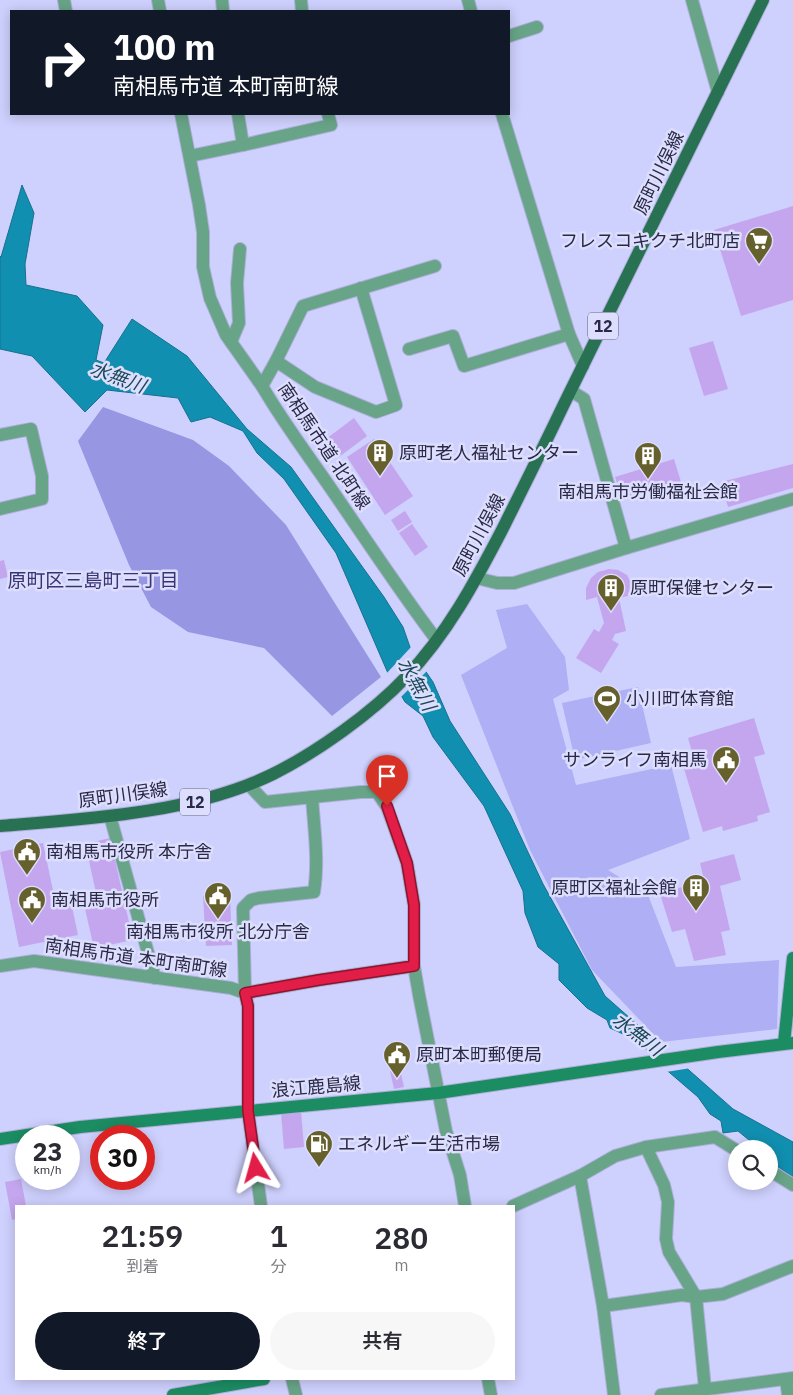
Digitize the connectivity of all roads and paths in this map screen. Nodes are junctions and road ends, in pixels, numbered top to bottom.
1 (692, 0) edge
2 (763, 0) edge
3 (537, 27) dead end
4 (510, 36) edge
5 (718, 92) junction
6 (181, 115) edge
7 (238, 115) edge
8 (502, 115) edge
9 (329, 119) edge
10 (243, 145) junction
11 (190, 156) junction
12 (240, 249) dead end
13 (435, 266) dead end
14 (361, 288) junction
15 (569, 334) junction
16 (232, 342) junction
17 (409, 349) dead end
18 (276, 361) junction
19 (583, 366) junction
20 (262, 386) junction
21 (571, 390) junction
22 (0, 435) edge
23 (793, 499) edge
24 (0, 509) edge
25 (626, 548) junction
26 (477, 578) junction
27 (433, 643) junction
28 (249, 785) junction
29 (312, 797) junction
30 (110, 816) junction
31 (0, 826) edge
32 (793, 958) edge
33 (0, 966) edge
34 (414, 966) junction
35 (155, 978) junction
36 (245, 993) junction
37 (788, 1043) edge
38 (438, 1093) junction
39 (248, 1111) junction
40 (0, 1139) edge
41 (728, 1145) edge
42 (646, 1147) junction
43 (580, 1176) junction
44 (778, 1176) edge
45 (793, 1185) edge
46 (261, 1205) edge
47 (465, 1205) edge
48 (515, 1205) edge
49 (793, 1266) edge
50 (696, 1297) junction
51 (603, 1306) junction
52 (789, 1378) edge
53 (258, 1380) edge
54 (292, 1380) edge
55 (488, 1380) edge
56 (705, 1389) junction
57 (173, 1395) edge
58 (296, 1395) edge
59 (491, 1395) edge
60 (614, 1395) edge
61 (661, 1395) edge
62 (788, 1395) edge

1 - 5 street
2 - 5 main road, 原町川俣線 / 12
3 - 4 street
5 - 19 main road, 原町川俣線 / 12
6 - 11 street
7 - 10 street
8 - 15 street
9 - 10 street
10 - 11 street
11 - 16 street
12 - 16 street
13 - 14 street, 南相馬市道 北町線
14 - 18 street, 南相馬市道 北町線
14 - 18 street
15 - 17 street
15 - 19 street
16 - 20 street
18 - 20 street, 南相馬市道 北町線
19 - 21 main road, 原町川俣線 / 12
20 - 27 street, 南相馬市道 北町線
21 - 25 street
21 - 26 main road, 原町川俣線 / 12
22 - 24 street
23 - 25 street
25 - 26 street
26 - 27 main road, 原町川俣線 / 12
27 - 28 main road, 原町川俣線 / 12
28 - 29 street
28 - 30 main road, 原町川俣線 / 12
29 - 34 street
29 - 36 street
30 - 31 main road, 原町川俣線 / 12
30 - 35 street
32 - 37 main road
33 - 35 street, 南相馬市道 本町南町線
34 - 36 street, 南相馬市道 本町南町線
34 - 38 street
35 - 36 street, 南相馬市道 本町南町線
36 - 39 street
37 - 38 main road, 浪江鹿島線
38 - 39 main road, 浪江鹿島線
38 - 47 street
39 - 40 main road, 浪江鹿島線
39 - 46 street
41 - 42 street
42 - 43 street
42 - 50 street
43 - 48 street
43 - 51 street
44 - 45 street
49 - 50 street
50 - 51 street
50 - 56 street
51 - 60 street
52 - 56 street
52 - 62 street
53 - 57 main road
54 - 58 street
55 - 59 street
56 - 61 street

